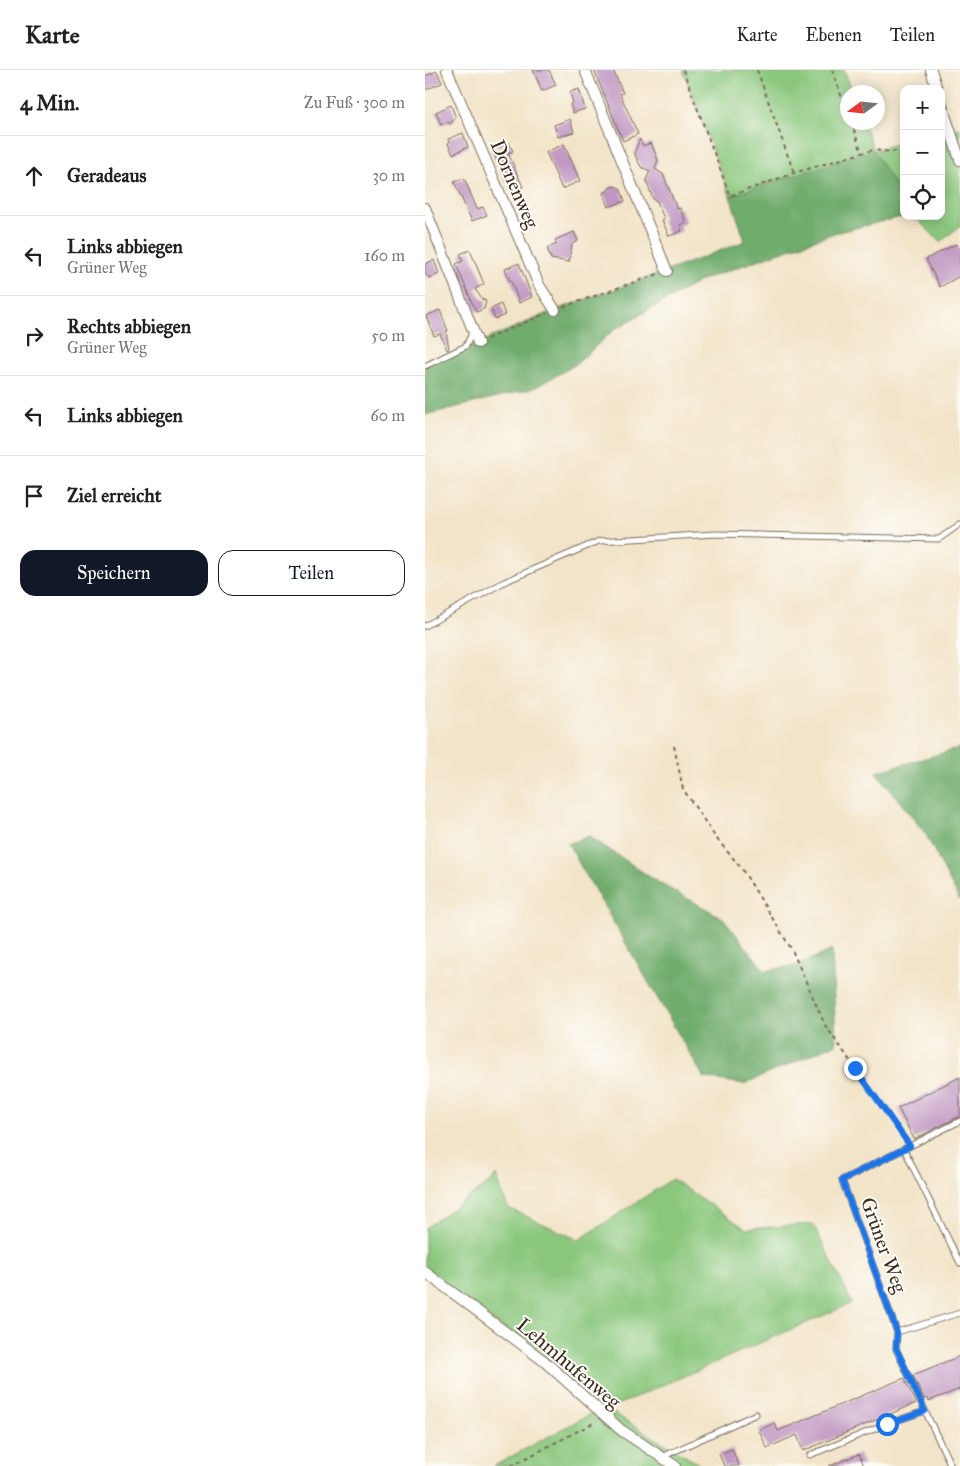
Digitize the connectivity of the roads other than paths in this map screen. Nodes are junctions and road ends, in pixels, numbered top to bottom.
1 (447, 70) edge
2 (585, 70) edge
3 (931, 70) edge
4 (936, 85) edge
5 (945, 114) edge
6 (960, 160) edge
7 (425, 208) edge
8 (667, 271) road end
9 (555, 310) road end
10 (473, 331) junction
11 (478, 343) road end
12 (425, 366) edge
13 (960, 524) edge
14 (425, 626) edge
15 (960, 1121) edge
16 (904, 1149) junction
17 (960, 1263) edge
18 (425, 1272) edge
19 (960, 1313) edge
20 (897, 1332) junction
21 (925, 1411) junction
22 (756, 1414) dead end
23 (810, 1455) dead end
24 (661, 1457) junction
25 (675, 1466) edge
26 (951, 1466) edge

1 - 9 street, Dornenweg
2 - 8 street
3 - 4 street
5 - 6 street
7 - 10 street
10 - 11 street
10 - 12 lane
13 - 14 lane
15 - 16 lane, Grüner Weg
16 - 17 lane
16 - 20 lane, Grüner Weg
18 - 24 street, Lehmhufenweg
19 - 20 lane
20 - 21 lane, Grüner Weg
21 - 23 lane
21 - 26 lane, Grüner Weg
22 - 24 lane
24 - 25 street, Lehmhufenweg

